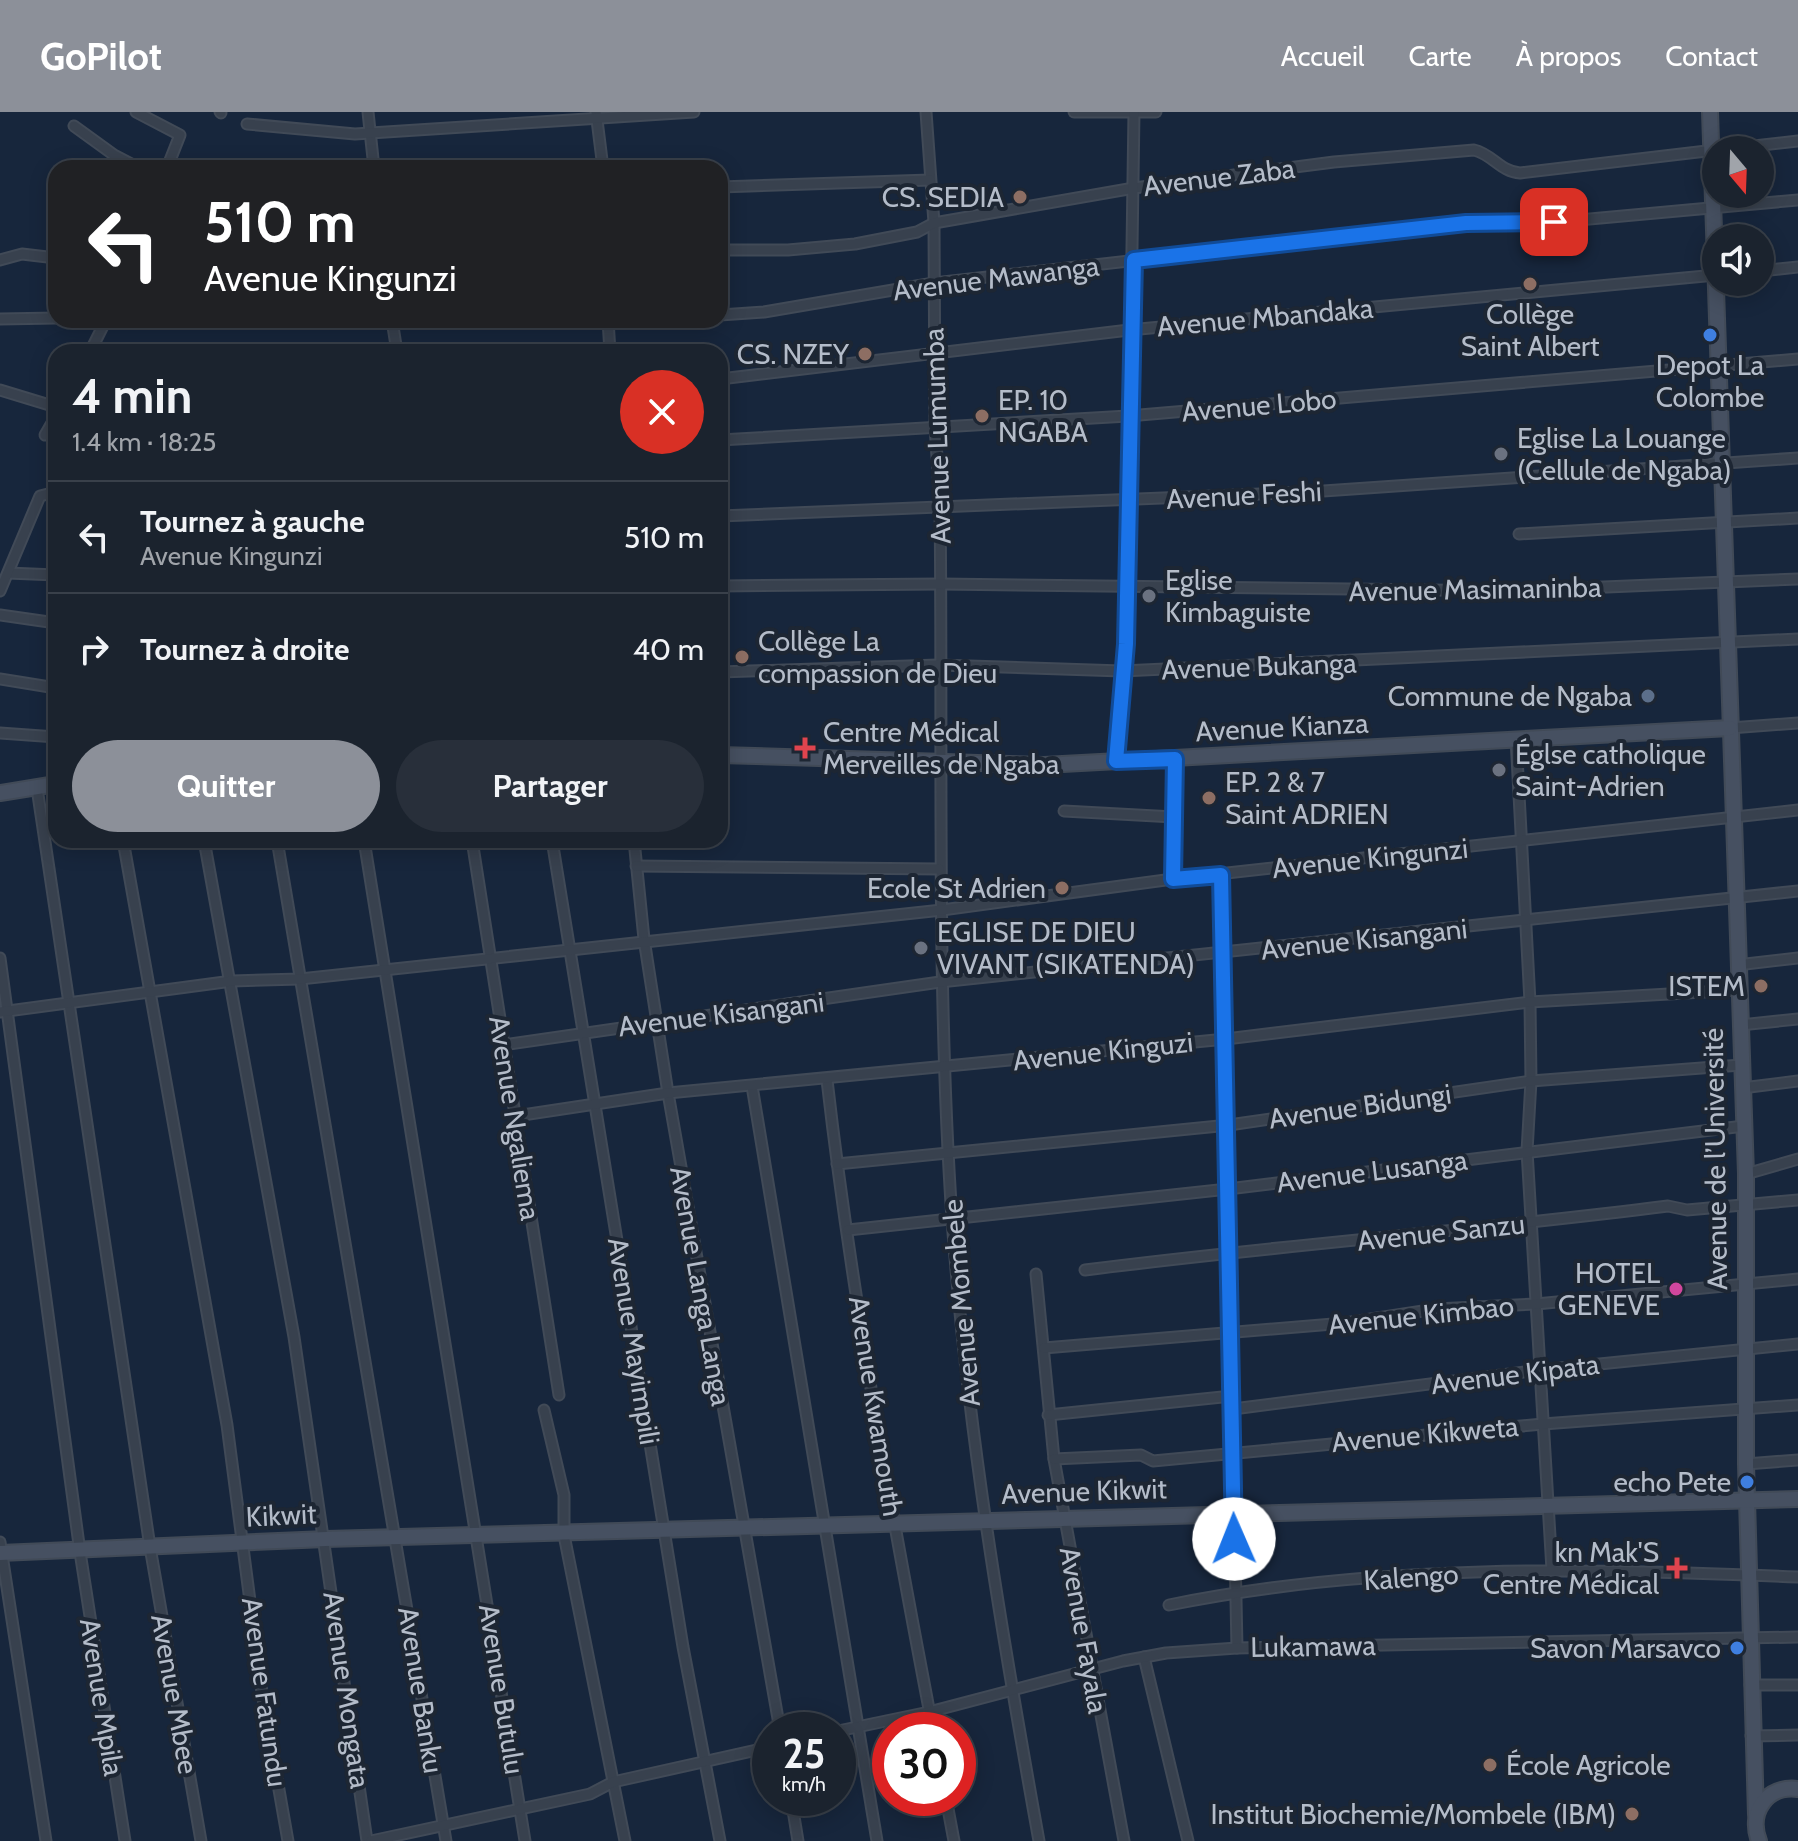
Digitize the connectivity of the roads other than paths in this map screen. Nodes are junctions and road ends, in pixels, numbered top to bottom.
1 (136, 112) edge
2 (368, 112) edge
3 (694, 112) edge
4 (926, 112) edge
5 (1074, 112) edge
6 (1134, 112) edge
7 (1156, 112) edge
8 (1710, 112) edge
9 (596, 115) edge
10 (247, 124) dead end
11 (74, 126) dead end
12 (370, 132) junction
13 (1713, 136) edge
14 (1798, 141) edge
15 (1774, 144) edge
16 (1702, 152) edge
17 (124, 160) edge
18 (170, 160) edge
19 (373, 160) edge
20 (602, 160) edge
21 (930, 180) junction
22 (728, 187) edge
23 (1134, 188) junction
24 (1798, 200) edge
25 (1774, 202) edge
26 (1711, 208) joint
27 (934, 223) junction
28 (1712, 224) edge
29 (728, 250) edge
30 (48, 257) edge
31 (0, 260) edge
32 (1134, 260) junction
33 (1798, 267) edge
34 (1774, 270) edge
35 (1702, 276) edge
36 (934, 283) junction
37 (1716, 296) edge
38 (728, 314) edge
39 (48, 318) edge
40 (0, 319) edge
41 (1129, 330) junction
42 (934, 351) junction
43 (1798, 359) edge
44 (1716, 367) junction
45 (728, 378) edge
46 (0, 390) edge
47 (48, 405) edge
48 (1128, 416) junction
49 (935, 426) junction
50 (48, 430) edge
51 (45, 435) dead end
52 (728, 439) edge
53 (1798, 458) edge
54 (1720, 464) junction
55 (48, 494) edge
56 (1127, 500) junction
57 (940, 504) junction
58 (728, 516) edge
59 (1798, 518) edge
60 (1723, 523) junction
61 (1519, 534) dead end
62 (8, 573) junction
63 (48, 575) edge
64 (1798, 579) edge
65 (1724, 583) junction
66 (941, 584) junction
67 (728, 586) edge
68 (1127, 587) junction
69 (0, 591) edge
70 (0, 615) edge
71 (48, 622) edge
72 (1798, 639) edge
73 (1727, 643) junction
74 (938, 665) junction
75 (1122, 671) junction
76 (728, 672) edge
77 (0, 679) edge
78 (48, 687) edge
79 (1798, 723) edge
80 (1730, 728) junction
81 (0, 733) edge
82 (48, 736) edge
83 (1516, 738) junction
84 (728, 755) edge
85 (1175, 759) junction
86 (940, 760) junction
87 (1116, 761) junction
88 (48, 786) edge
89 (37, 788) junction
90 (0, 793) edge
91 (1798, 810) edge
92 (1064, 811) dead end
93 (1732, 816) junction
94 (1174, 817) junction
95 (1522, 841) junction
96 (125, 848) edge
97 (206, 848) edge
98 (278, 848) edge
99 (365, 848) edge
100 (473, 848) edge
101 (553, 848) edge
102 (635, 848) edge
103 (636, 866) junction
104 (939, 869) junction
105 (1221, 875) junction
106 (1173, 879) junction
107 (1798, 891) edge
108 (1735, 900) junction
109 (942, 910) junction
110 (1527, 922) junction
111 (644, 939) junction
112 (568, 948) junction
113 (1224, 953) junction
114 (488, 957) junction
115 (0, 958) edge
116 (1798, 958) edge
117 (1737, 965) junction
118 (384, 970) junction
119 (300, 979) junction
120 (232, 981) junction
121 (940, 982) junction
122 (1738, 990) junction
123 (152, 991) junction
124 (68, 1002) junction
125 (1530, 1002) junction
126 (4, 1012) edge
127 (1798, 1019) edge
128 (657, 1022) junction
129 (1740, 1025) junction
130 (582, 1032) junction
131 (1226, 1039) junction
132 (503, 1045) junction
133 (1741, 1065) junction
134 (946, 1066) junction
135 (827, 1080) junction
136 (1531, 1081) junction
137 (1798, 1081) edge
138 (752, 1086) junction
139 (1742, 1088) junction
140 (668, 1093) junction
141 (595, 1102) junction
142 (516, 1116) junction
143 (1229, 1125) junction
144 (1744, 1126) junction
145 (1527, 1151) junction
146 (949, 1153) junction
147 (1798, 1159) edge
148 (837, 1164) junction
149 (1746, 1174) junction
150 (1228, 1189) junction
151 (1798, 1200) edge
152 (1746, 1204) junction
153 (952, 1219) junction
154 (1533, 1223) junction
155 (848, 1230) junction
156 (1229, 1250) junction
157 (1085, 1270) dead end
158 (1036, 1274) dead end
159 (1798, 1279) edge
160 (1744, 1286) junction
161 (1536, 1304) junction
162 (1231, 1331) junction
163 (1798, 1344) edge
164 (1044, 1348) junction
165 (1745, 1348) junction
166 (1540, 1370) junction
167 (559, 1395) dead end
168 (1232, 1396) junction
169 (1798, 1405) edge
170 (1233, 1409) junction
171 (544, 1410) dead end
172 (1745, 1410) junction
173 (1048, 1415) junction
174 (1543, 1424) junction
175 (1234, 1451) junction
176 (1054, 1459) junction
177 (1798, 1460) edge
178 (1746, 1464) junction
179 (1798, 1499) edge
180 (1747, 1501) junction
181 (1549, 1504) junction
182 (1233, 1513) junction
183 (1064, 1518) junction
184 (985, 1521) junction
185 (894, 1523) junction
186 (822, 1525) junction
187 (744, 1529) junction
188 (666, 1530) junction
189 (564, 1535) junction
190 (479, 1536) junction
191 (326, 1539) junction
192 (396, 1539) junction
193 (244, 1543) junction
194 (150, 1547) junction
195 (0, 1549) edge
196 (80, 1552) junction
197 (1552, 1570) junction
198 (1748, 1575) junction
199 (1798, 1577) edge
200 (1235, 1592) junction
201 (1169, 1605) dead end
202 (1749, 1637) junction
203 (1798, 1637) edge
204 (1237, 1648) junction
205 (1144, 1657) junction
206 (1091, 1670) junction
207 (1750, 1685) junction
208 (1798, 1685) edge
209 (1012, 1689) junction
210 (777, 1712) edge
211 (929, 1712) joint
212 (872, 1723) edge
213 (858, 1726) junction
214 (1798, 1735) edge
215 (1751, 1736) junction
216 (752, 1751) edge
217 (706, 1761) junction
218 (1754, 1773) junction
219 (613, 1782) junction
220 (1798, 1789) edge
221 (1772, 1793) junction
222 (520, 1810) junction
223 (1756, 1815) junction
224 (794, 1816) edge
225 (949, 1816) edge
226 (443, 1826) junction
227 (46, 1841) edge
228 (125, 1841) edge
229 (201, 1841) edge
230 (288, 1841) edge
231 (369, 1841) edge
232 (446, 1841) edge
233 (525, 1841) edge
234 (625, 1841) edge
235 (720, 1841) edge
236 (798, 1841) edge
237 (877, 1841) edge
238 (954, 1841) edge
239 (1039, 1841) edge
240 (1124, 1841) edge
241 (1188, 1841) edge
242 (1759, 1841) edge

1 - 18 street
2 - 12 street
3 - 9 street
4 - 21 street, Avenue Lumumba
5 - 6 street
6 - 7 street
6 - 23 street
8 - 13 main road, Avenue de l’Université
9 - 12 street
9 - 20 street
10 - 12 street
11 - 17 street
12 - 19 street
14 - 15 street, Avenue Zaba
16 - 23 street, Avenue Zaba
21 - 22 street
21 - 27 street, Avenue Lumumba
23 - 27 street, Avenue Zaba
23 - 32 street
24 - 25 street, Avenue Mawanga
26 - 28 main road, Avenue de l’Université
26 - 32 street, Avenue Mawanga
27 - 29 street, Avenue Zaba
27 - 36 street, Avenue Lumumba
30 - 31 street
32 - 36 street, Avenue Mawanga
32 - 41 street
33 - 34 street
35 - 41 street, Avenue Mbandaka
36 - 38 street, Avenue Mawanga
36 - 42 street, Avenue Lumumba
37 - 44 main road, Avenue de l’Université
39 - 40 street
41 - 42 street, Avenue Mbandaka
41 - 48 street
42 - 45 street, Avenue Mbandaka
42 - 49 street, Avenue Lumumba
43 - 44 street, Avenue Lobo
44 - 48 street, Avenue Lobo
44 - 54 main road, Avenue de l’Université
46 - 47 street
48 - 49 street, Avenue Lobo
48 - 56 street
49 - 52 street, Avenue Lobo
49 - 57 street, Avenue Lumumba
50 - 51 street
53 - 54 street, Avenue Feshi
54 - 56 street, Avenue Feshi
54 - 60 main road, Avenue de l’Université
55 - 62 street
56 - 57 street, Avenue Feshi
56 - 68 street
57 - 58 street, Avenue Feshi
57 - 66 street, Avenue Lumumba
59 - 60 street
60 - 61 street
60 - 65 main road, Avenue de l’Université
62 - 63 street
62 - 69 street
64 - 65 street, Avenue Masimaninba
65 - 68 street, Avenue Masimaninba
65 - 73 main road, Avenue de l’Université
66 - 67 street, Avenue Masimaninba
66 - 68 street, Avenue Masimaninba
66 - 74 street, Avenue Lumumba
68 - 75 street
70 - 71 street
72 - 73 street, Avenue Bukanga
73 - 75 street, Avenue Bukanga
73 - 80 main road, Avenue de l’Université
74 - 75 street, Avenue Bukanga
74 - 76 street, Avenue Bukanga
74 - 86 street, Avenue Lumumba
75 - 87 street
77 - 78 street
79 - 80 street, Avenue Kianza
80 - 83 main road, Avenue Kianza
80 - 93 main road, Avenue de l’Université
81 - 82 street
83 - 85 main road, Avenue Kianza
83 - 95 street
84 - 86 main road, Avenue Kianza
85 - 87 main road, Avenue Kianza
85 - 94 street
86 - 87 main road, Avenue Kianza
86 - 104 street, Avenue Mombele
88 - 89 main road
89 - 90 main road
89 - 124 street, Avenue Mbee
91 - 93 street, Avenue Kingunzi
92 - 94 street
93 - 95 street, Avenue Kingunzi
93 - 108 main road, Avenue de l’Université
94 - 106 street
95 - 105 street, Avenue Kingunzi
95 - 110 street
96 - 123 street, Avenue Fatundu
97 - 120 street, Avenue Mongata
98 - 119 street, Avenue Banku
99 - 118 street, Avenue Butulu
100 - 114 street, Avenue Ngaliema
101 - 112 street, Avenue Mayimpili
102 - 103 street, Avenue Langa Langa
103 - 104 street
103 - 111 street, Avenue Langa Langa
104 - 109 street, Avenue Mombele
105 - 106 street, Avenue Kingunzi
105 - 113 street
106 - 109 street, Avenue Kingunzi
107 - 108 street, Avenue Kisangani
108 - 110 street, Avenue Kisangani
108 - 117 main road, Avenue de l’Université
109 - 111 street, Avenue Kingunzi
109 - 121 street, Avenue Mombele
110 - 113 street, Avenue Kisangani
110 - 125 street
111 - 112 street, Avenue Kingunzi
111 - 128 street, Avenue Langa Langa
112 - 114 street, Avenue Kingunzi
112 - 130 street, Avenue Mayimpili
113 - 121 street, Avenue Kisangani
113 - 131 street
114 - 118 street, Avenue Kingunzi
114 - 132 street, Avenue Ngaliema
115 - 126 street, Avenue Mpila
116 - 117 street
117 - 122 main road, Avenue de l’Université
118 - 119 street, Avenue Kingunzi
118 - 190 street, Avenue Butulu
119 - 120 street, Avenue Kingunzi
119 - 192 street, Avenue Banku
120 - 123 street, Avenue Kingunzi
120 - 191 street, Avenue Mongata
121 - 128 street, Avenue Kisangani
121 - 134 street, Avenue Mombele
122 - 125 street, Avenue Kinguzi
122 - 129 main road, Avenue de l’Université
123 - 124 street, Avenue Kingunzi
123 - 193 street, Avenue Fatundu
124 - 126 street, Avenue Kingunzi
124 - 194 street, Avenue Mbee
125 - 131 street, Avenue Kinguzi
125 - 136 street
126 - 196 street, Avenue Mpila
127 - 129 street
128 - 130 street, Avenue Kisangani
128 - 140 street, Avenue Langa Langa
129 - 133 main road, Avenue de l’Université
130 - 132 street, Avenue Kisangani
130 - 141 street, Avenue Mayimpili
131 - 134 street, Avenue Kinguzi
131 - 143 street
132 - 142 street, Avenue Ngaliema
133 - 136 street, Avenue Bidungi
133 - 139 main road, Avenue de l’Université
134 - 135 street, Avenue Kinguzi
134 - 146 street, Avenue Mombele
135 - 138 street, Avenue Kinguzi
135 - 148 street, Avenue Kwamouth
136 - 143 street, Avenue Bidungi
136 - 145 street
137 - 139 street
138 - 140 street, Avenue Kinguzi
138 - 186 street
139 - 144 main road, Avenue de l’Université
140 - 141 street, Avenue Kinguzi
140 - 187 street, Avenue Langa Langa
141 - 142 street, Avenue Kinguzi
141 - 188 street, Avenue Mayimpili
142 - 167 street, Avenue Ngaliema
143 - 146 street, Avenue Bidungi
143 - 150 street
144 - 145 street, Avenue Lusanga
144 - 149 main road, Avenue de l’Université
145 - 150 street, Avenue Lusanga
145 - 154 street
146 - 148 street, Avenue Bidungi
146 - 153 street, Avenue Mombele
147 - 149 street
148 - 155 street, Avenue Kwamouth
149 - 152 main road, Avenue de l’Université
150 - 153 street, Avenue Lusanga
150 - 156 street
151 - 152 street, Avenue Sanzu
152 - 154 street, Avenue Sanzu
152 - 160 main road, Avenue de l’Université
153 - 155 street, Avenue Lusanga
153 - 184 street, Avenue Mombele
154 - 156 street, Avenue Sanzu
154 - 161 street
155 - 185 street, Avenue Kwamouth
156 - 157 street, Avenue Sanzu
156 - 162 street
158 - 164 street, Avenue Fayala
159 - 160 street, Avenue Kimbao
160 - 161 street, Avenue Kimbao
160 - 165 main road, Avenue de l’Université
161 - 162 street, Avenue Kimbao
161 - 166 street
162 - 164 street, Avenue Kimbao
162 - 168 street
163 - 165 street, Avenue Kipata
164 - 173 street, Avenue Fayala
165 - 166 street, Avenue Kipata
165 - 172 main road, Avenue de l’Université
166 - 170 street, Avenue Kipata
166 - 174 street
168 - 170 street
168 - 173 street
169 - 172 street, Avenue Kikweta
170 - 175 street
171 - 189 street
172 - 174 street, Avenue Kikweta
172 - 178 main road, Avenue de l’Université
173 - 176 street, Avenue Fayala
174 - 175 street, Avenue Kikweta
174 - 181 street
175 - 176 street, Avenue Kikweta
175 - 182 street
176 - 183 street, Avenue Fayala
177 - 178 street
178 - 180 main road, Avenue de l’Université
179 - 180 main road, Avenue Kikwit
180 - 181 main road, Avenue Kikwit
180 - 198 main road, Avenue de l’Université
181 - 182 main road, Avenue Kikwit
181 - 197 street
182 - 183 main road, Avenue Kikwit
182 - 200 street
183 - 184 main road, Avenue Kikwit
183 - 206 street, Avenue Fayala
184 - 185 main road, Avenue Kikwit
184 - 209 street, Avenue Mombele
185 - 186 main road, Avenue Kikwit
185 - 211 street, Avenue Kwamouth
186 - 187 main road, Avenue Kikwit
186 - 213 street
187 - 188 main road, Avenue Kikwit
187 - 210 street, Avenue Langa Langa
188 - 189 main road, Avenue Kikwit
188 - 217 street, Avenue Mayimpili
189 - 190 main road, Kikwit
189 - 219 street
190 - 192 main road, Kikwit
190 - 222 street, Avenue Butulu
191 - 192 main road, Kikwit
191 - 193 main road, Kikwit
191 - 231 street, Avenue Mongata
192 - 226 street, Avenue Banku
193 - 194 main road, Kikwit
193 - 230 street, Avenue Fatundu
194 - 196 main road, Kikwit
194 - 229 street, Avenue Mbee
195 - 196 main road, Kikwit
195 - 227 street
196 - 228 street, Avenue Mpila
197 - 198 street, Kalengo
197 - 200 street, Kalengo
198 - 199 street, Kalengo
198 - 202 main road, Avenue de l’Université
200 - 201 street, Kalengo
200 - 204 street
202 - 203 street, Lukamawa
202 - 204 street, Lukamawa
202 - 207 main road, Avenue de l’Université
204 - 205 street, Lukamawa
205 - 206 street, Lukamawa
205 - 241 street
206 - 209 street, Lukamawa
206 - 240 street, Avenue Fayala
207 - 208 street
207 - 215 main road, Avenue de l’Université
209 - 211 street, Lukamawa
209 - 239 street, Avenue Mombele
212 - 213 street, Lukamawa
213 - 237 street
214 - 215 street
215 - 218 main road, Avenue de l’Université
216 - 217 street
217 - 219 street
217 - 235 street, Avenue Mayimpili
218 - 221 main road
218 - 223 main road, Avenue de l’Université
219 - 222 street
219 - 234 street
220 - 221 main road
221 - 223 main road
222 - 226 street
222 - 233 street, Avenue Butulu
223 - 242 main road, Avenue de l’Université
224 - 236 street
225 - 238 street
226 - 231 street
226 - 232 street, Avenue Banku

